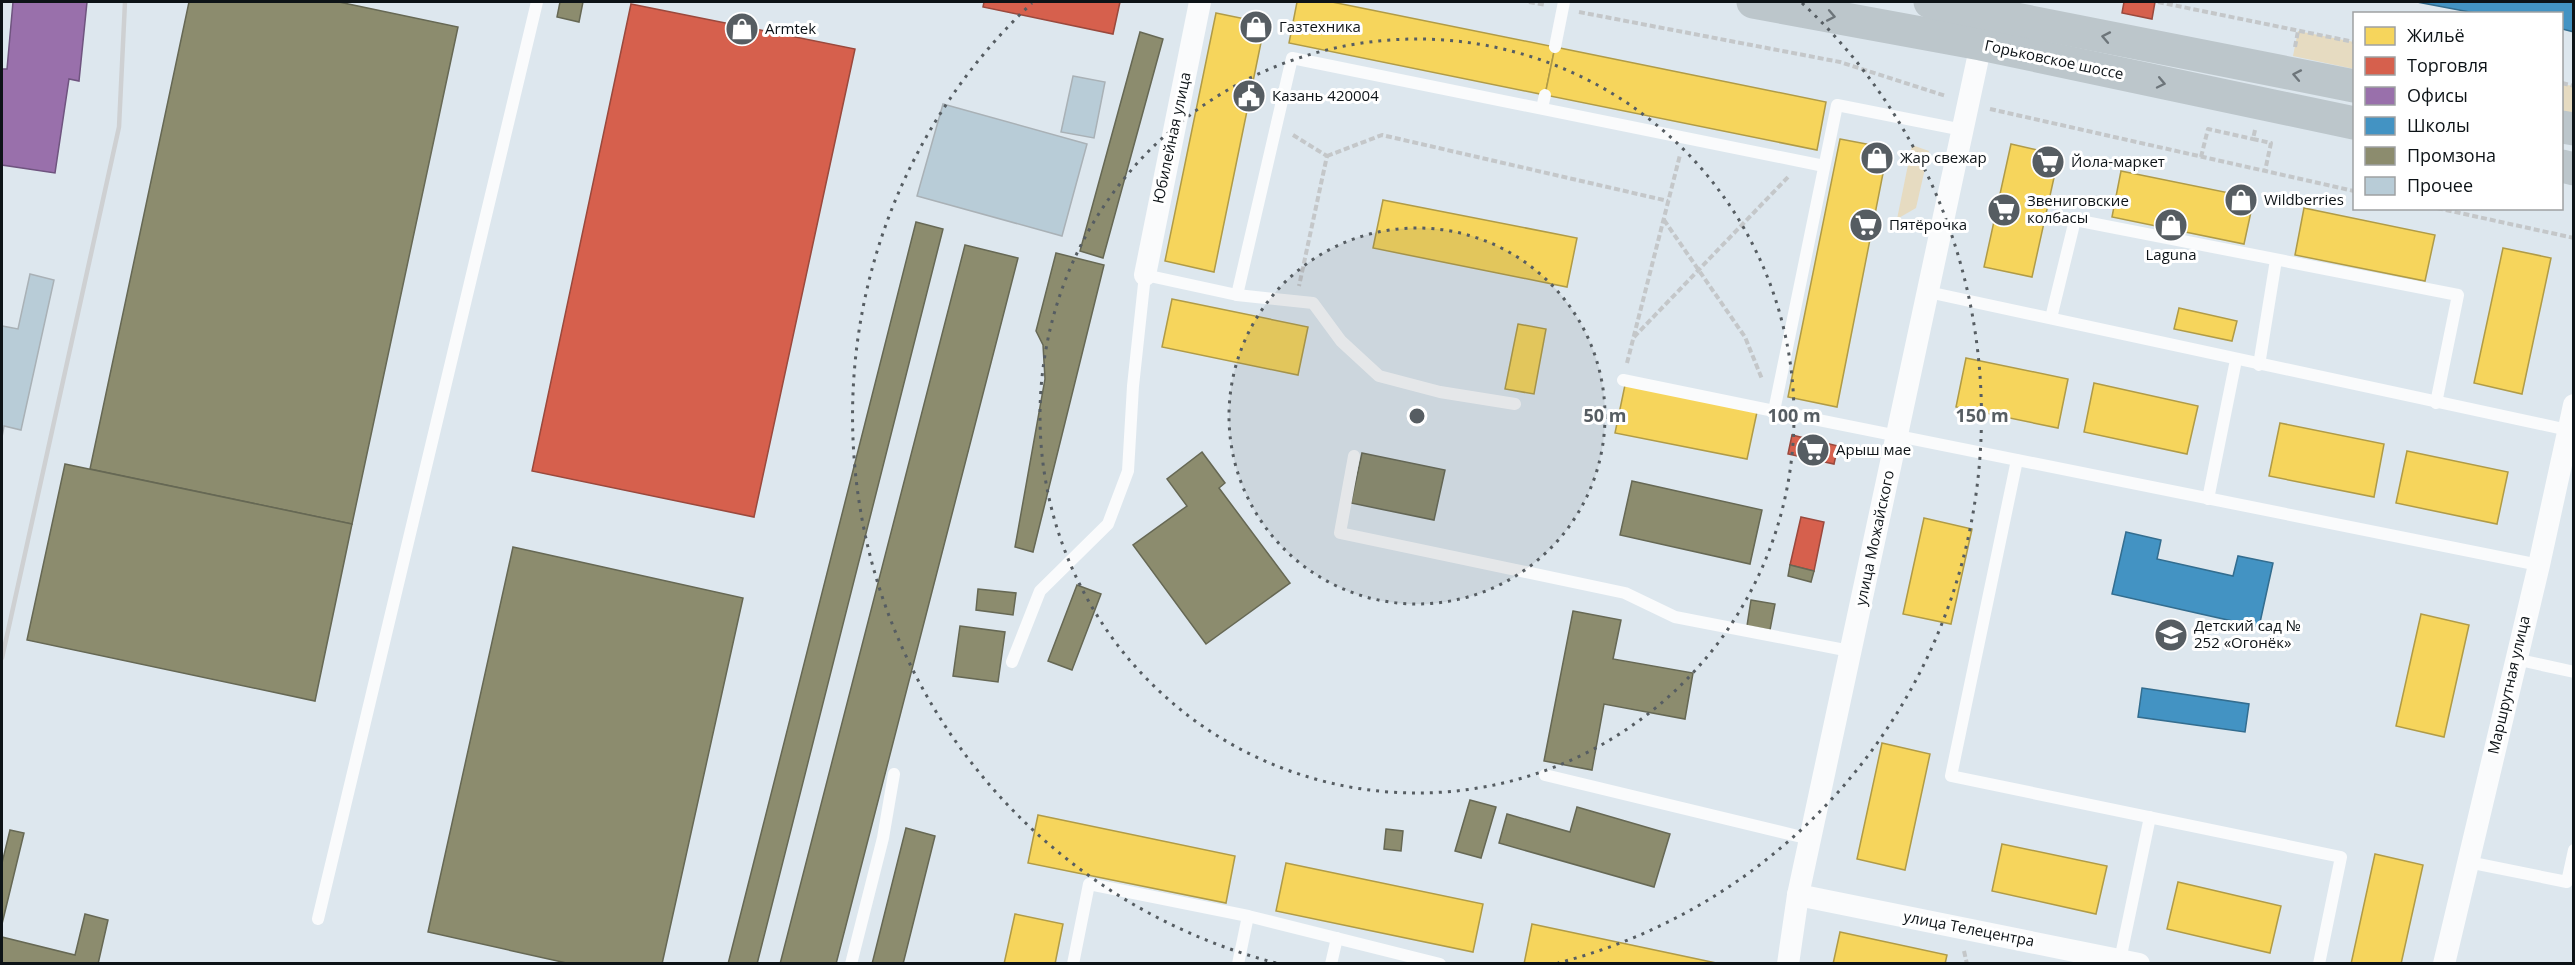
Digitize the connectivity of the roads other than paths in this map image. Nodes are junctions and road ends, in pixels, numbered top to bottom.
1 (537, 2) edge
2 (1200, 2) edge
3 (1753, 2) edge
4 (1930, 2) edge
5 (1563, 5) edge
6 (1987, 20) edge
7 (1555, 47) dead end
8 (2353, 86) edge
9 (1545, 95) dead end
10 (1542, 108) junction
11 (2353, 122) edge
12 (1963, 130) junction
13 (1824, 166) junction
14 (2276, 260) junction
15 (1145, 275) junction
16 (1928, 292) junction
17 (1237, 295) junction
18 (2051, 318) junction
19 (2236, 360) junction
20 (2259, 365) junction
21 (1623, 380) road end
22 (2436, 403) junction
23 (1515, 404) dead end
24 (2574, 405) edge
25 (1774, 411) junction
26 (2568, 430) junction
27 (1897, 436) junction
28 (1354, 456) dead end
29 (2017, 460) junction
30 (2208, 499) junction
31 (2539, 566) junction
32 (1850, 651) junction
33 (2515, 659) junction
34 (1012, 662) dead end
35 (2574, 672) edge
36 (894, 774) dead end
37 (1545, 775) dead end
38 (2150, 817) junction
39 (1810, 839) junction
40 (2574, 850) edge
41 (2468, 862) junction
42 (1798, 895) junction
43 (1248, 916) junction
44 (318, 919) dead end
45 (1336, 938) junction
46 (2130, 962) edge
47 (850, 963) edge
48 (1073, 963) edge
49 (1238, 963) edge
50 (1331, 963) edge
51 (1440, 963) edge
52 (1788, 963) edge
53 (2319, 963) edge
54 (2444, 963) edge

1 - 44 lane
2 - 15 street, Юбилейная улица
3 -> 6 main road, Горьковское шоссе
4 - 6 main road, Горьковское шоссе
5 - 7 lane
8 -> 6 main road, Горьковское шоссе
6 -> 11 main road, Горьковское шоссе
6 - 12 street, улица Можайского
9 - 10 lane
10 - 13 lane
10 - 17 lane
12 - 13 lane
12 - 16 street, улица Можайского
13 - 25 lane
14 - 18 lane
14 - 20 lane
14 - 22 lane
15 - 17 lane
15 - 34 lane
16 - 18 lane
16 - 27 street, улица Можайского
17 - 23 lane
18 - 19 lane
19 - 20 lane
19 - 30 lane
20 - 22 lane
21 - 25 lane
22 - 26 lane
24 - 26 street, Маршрутная улица
25 - 27 lane
26 - 31 street, Маршрутная улица
27 - 29 lane
27 - 32 street, улица Можайского
28 - 32 lane
29 - 30 lane
29 - 38 lane
30 - 31 lane
31 - 33 street, Маршрутная улица
32 - 39 street, улица Можайского
33 - 35 lane
33 - 41 street, Маршрутная улица
36 - 47 lane
37 - 39 lane
38 - 46 lane
38 - 53 lane
39 - 42 street, улица Можайского
40 - 41 lane
41 - 54 street, Маршрутная улица
42 - 46 street, улица Телецентра
42 - 52 street, улица Можайского
43 - 45 lane
43 - 48 lane
43 - 49 lane
45 - 50 lane
45 - 51 lane

